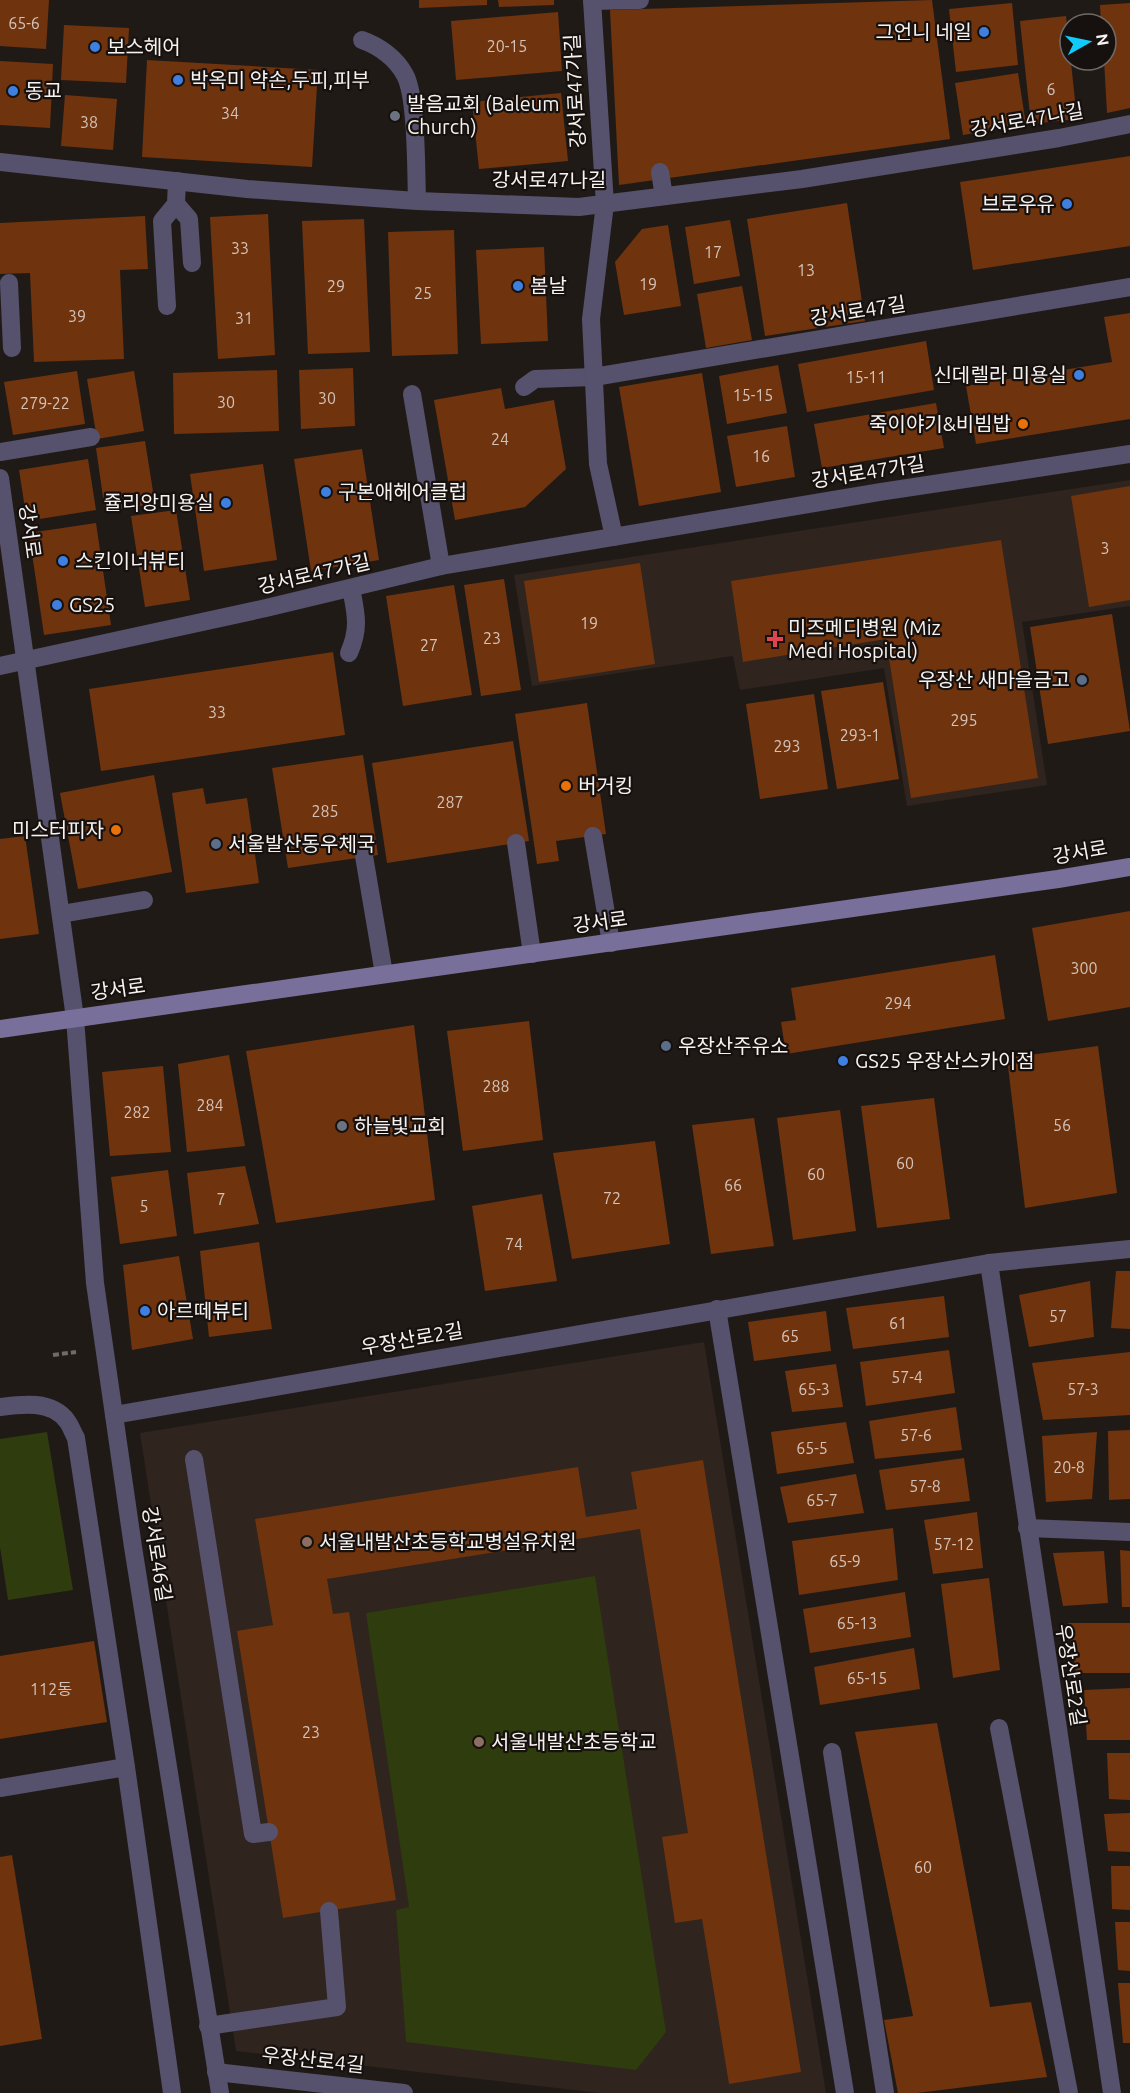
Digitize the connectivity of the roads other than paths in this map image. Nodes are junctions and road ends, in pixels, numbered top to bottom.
1 (640, 0) edge
2 (592, 1) edge
3 (362, 40) dead end
4 (1130, 124) edge
5 (0, 162) edge
6 (660, 172) dead end
7 (177, 181) junction
8 (664, 196) junction
9 (417, 201) junction
10 (176, 204) junction
11 (605, 204) junction
12 (192, 263) dead end
13 (9, 283) dead end
14 (1130, 287) edge
15 (167, 306) dead end
16 (5, 318) edge
17 (12, 348) dead end
18 (594, 377) junction
19 (524, 387) dead end
20 (412, 394) dead end
21 (91, 437) dead end
22 (0, 452) edge
23 (1130, 454) edge
24 (0, 478) edge
25 (614, 537) junction
26 (441, 566) junction
27 (351, 588) junction
28 (349, 653) dead end
29 (26, 661) junction
30 (0, 666) edge
31 (593, 836) dead end
32 (516, 843) dead end
33 (364, 856) dead end
34 (1130, 867) edge
35 (144, 900) dead end
36 (62, 914) junction
37 (611, 943) junction
38 (532, 954) junction
39 (384, 975) junction
40 (75, 1018) junction
41 (0, 1029) edge
42 (1130, 1249) edge
43 (988, 1263) junction
44 (717, 1309) junction
45 (0, 1407) edge
46 (114, 1415) junction
47 (194, 1460) dead end
48 (1027, 1528) junction
49 (1130, 1532) edge
50 (999, 1728) dead end
51 (832, 1752) dead end
52 (126, 1767) junction
53 (0, 1788) edge
54 (268, 1832) dead end
55 (329, 1911) dead end
56 (208, 2026) junction
57 (216, 2072) junction
58 (172, 2093) edge
59 (220, 2093) edge
60 (404, 2093) edge
61 (845, 2093) edge
62 (885, 2093) edge
63 (1069, 2093) edge
64 (1112, 2093) edge

1 - 2 street
2 - 11 street, 강서로47가길
3 - 9 street
4 - 8 street, 강서로47나길
5 - 7 street, 강서로47나길
6 - 8 street
7 - 9 street, 강서로47나길
7 - 10 street
8 - 11 street, 강서로47나길
9 - 11 street, 강서로47나길
10 - 12 street
10 - 15 street
11 - 18 street, 강서로47가길
13 - 16 street
14 - 18 street, 강서로47길
16 - 17 street
18 - 19 street, 강서로47길
18 - 25 street, 강서로47가길
20 - 26 street
21 - 22 street
23 - 25 street, 강서로47가길
24 - 29 street, 강서로
25 - 26 street, 강서로47가길
26 - 27 street, 강서로47가길
27 - 28 street
27 - 29 street, 강서로47가길
29 - 30 street, 강서로47가길
29 - 36 street, 강서로
31 - 37 street
32 - 38 street
33 - 39 street
34 - 37 main road, 강서로
35 - 36 street
36 - 40 street, 강서로
37 - 38 main road, 강서로
38 - 39 main road, 강서로
39 - 40 main road, 강서로
40 - 41 main road, 강서로
40 - 46 street, 강서로46길
42 - 43 street, 우장산로2길
43 - 44 street, 우장산로2길
43 - 48 street, 우장산로2길
44 - 46 street, 우장산로2길
44 - 61 street
45 - 52 street
46 - 56 street, 강서로46길
47 - 54 street
48 - 49 street
48 - 64 street, 우장산로2길
50 - 63 street
51 - 62 street
52 - 53 street
52 - 58 street
55 - 56 street
56 - 57 street, 강서로46길
57 - 59 street, 강서로46길
57 - 60 street, 우장산로4길

